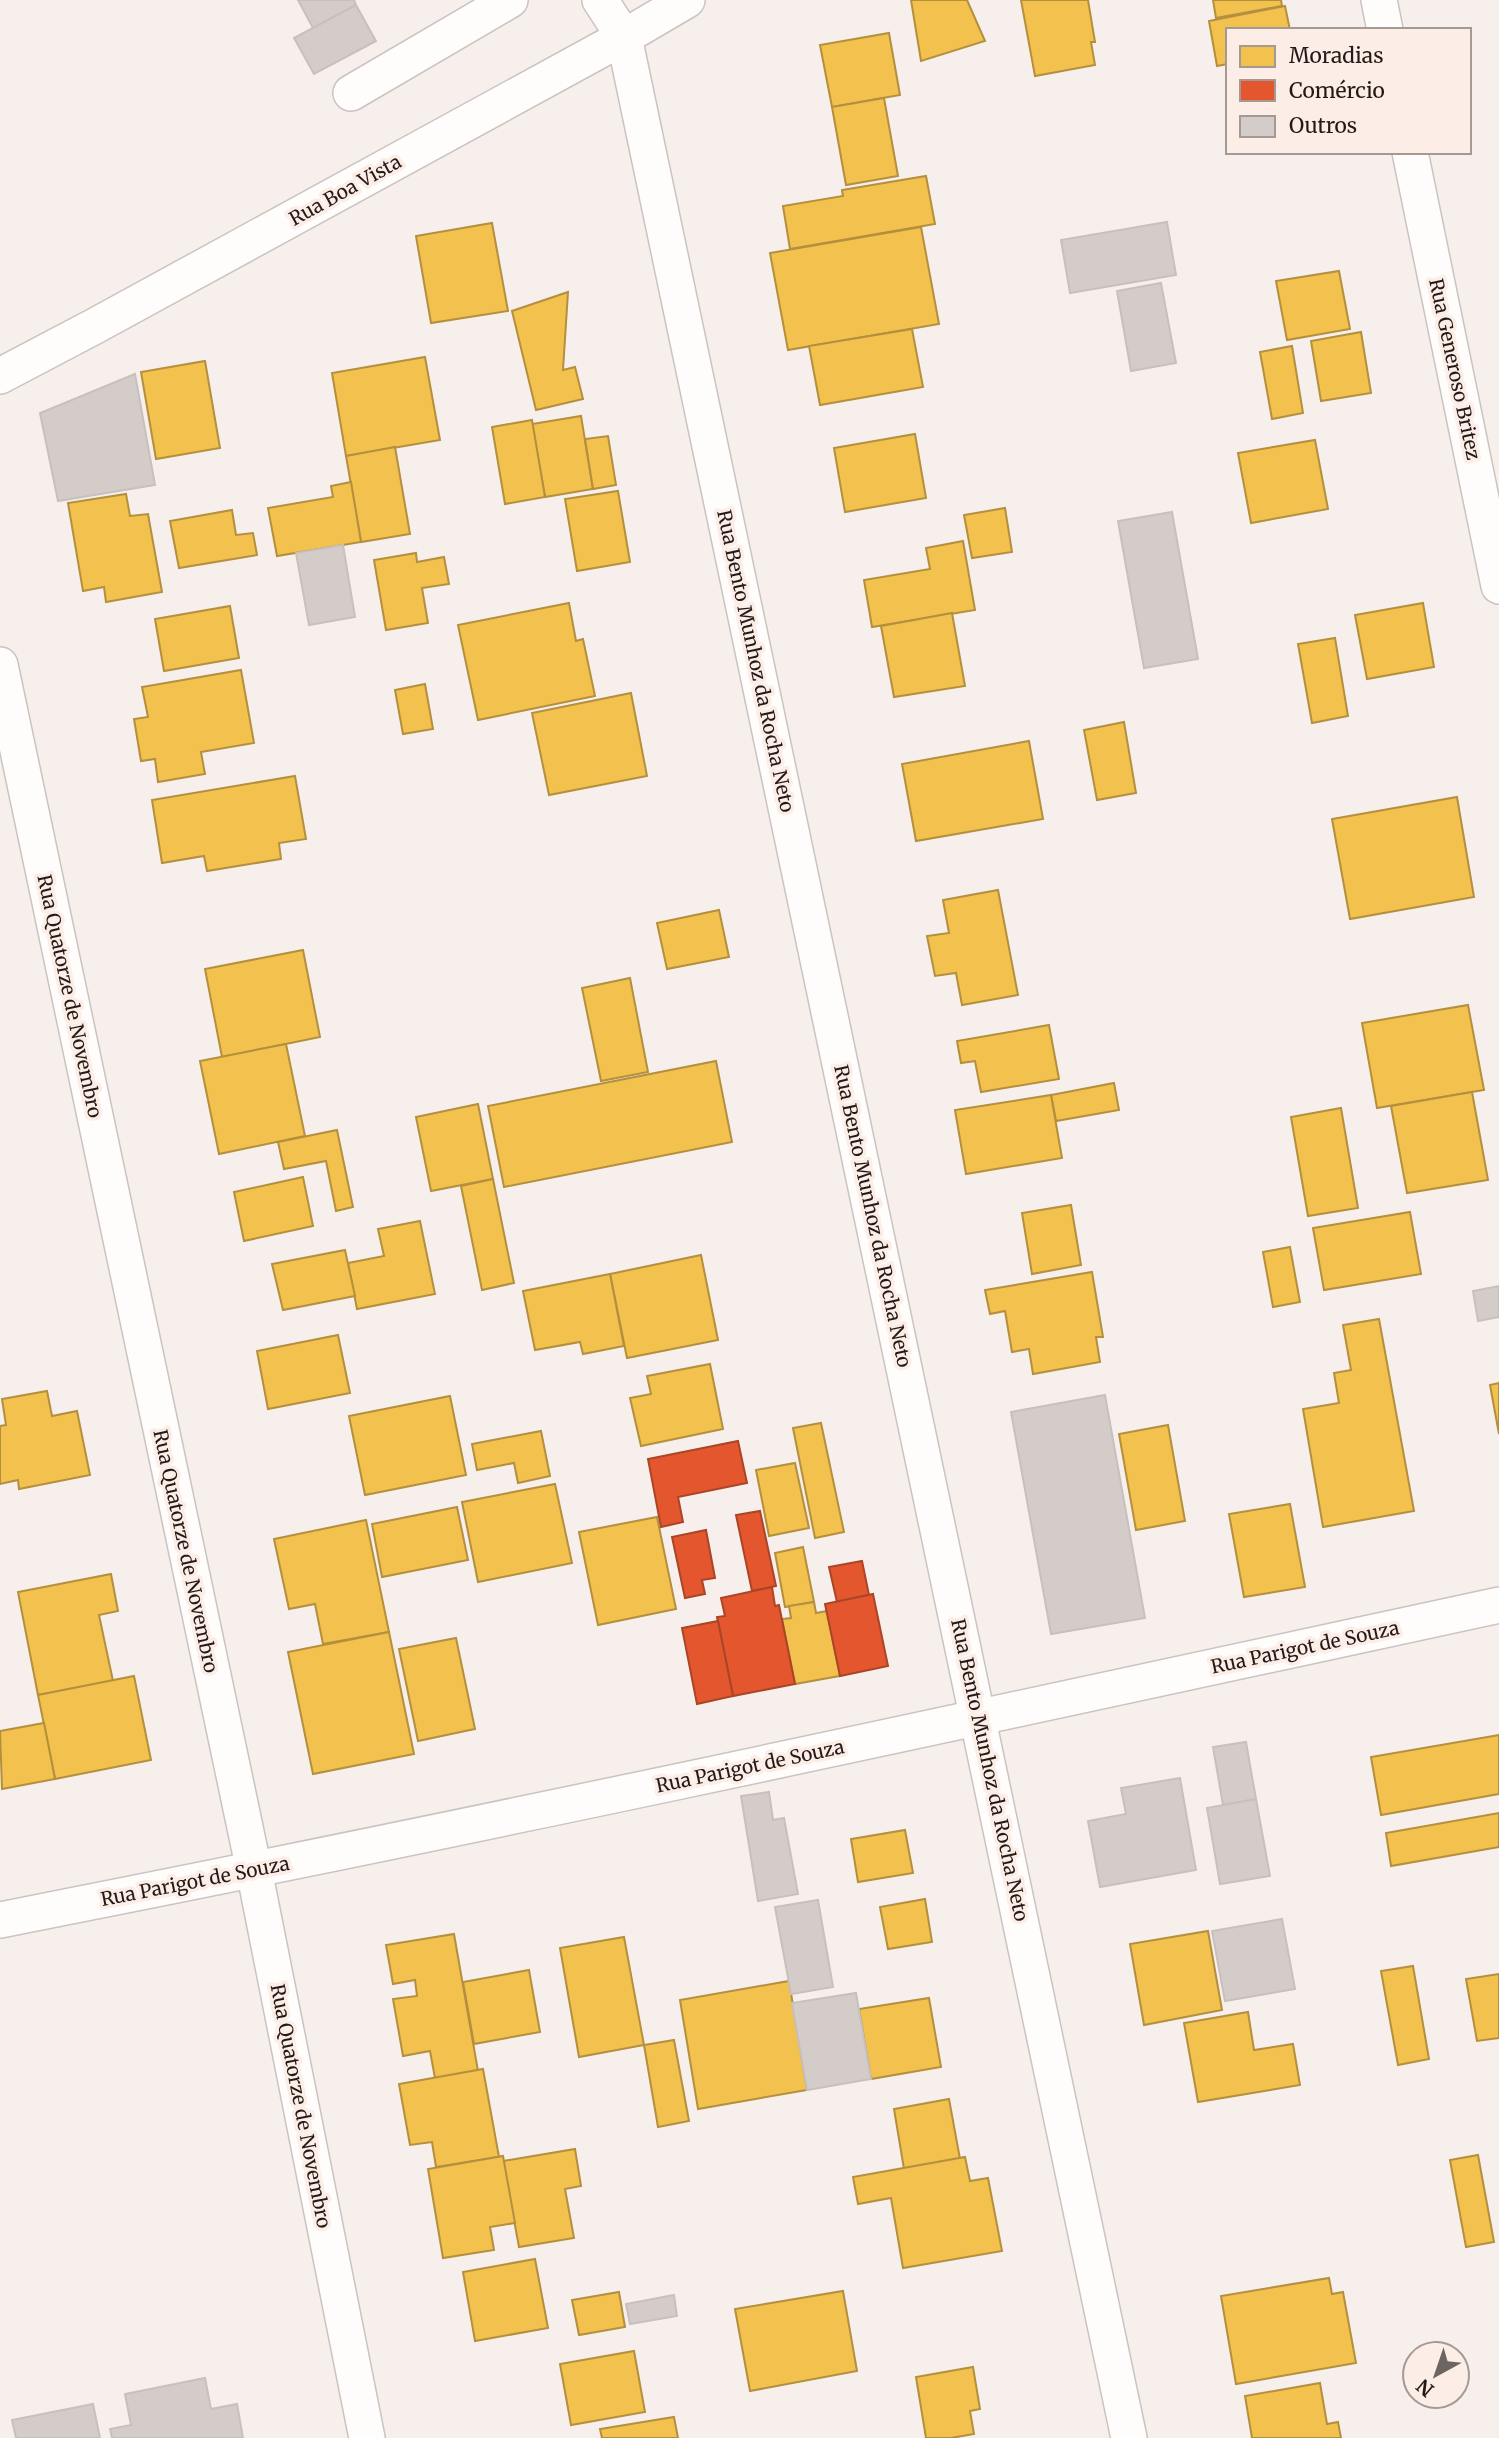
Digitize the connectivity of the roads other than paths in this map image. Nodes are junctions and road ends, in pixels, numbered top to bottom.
1 (510, 0) edge
2 (600, 0) edge
3 (687, 0) edge
4 (1379, 0) edge
5 (1385, 28) edge
6 (624, 37) junction
7 (351, 93) dead end
8 (1410, 154) edge
9 (0, 376) edge
10 (1499, 586) edge
11 (0, 665) edge
12 (1499, 1605) edge
13 (979, 1718) junction
14 (254, 1870) junction
15 (0, 1920) edge
16 (367, 2438) edge
17 (1129, 2438) edge

1 - 7 street
2 - 6 street, Rua Bento Munhoz da Rocha Neto
3 - 6 street, Rua Boa Vista
4 - 5 street
6 - 9 street, Rua Boa Vista
6 - 13 street, Rua Bento Munhoz da Rocha Neto
8 - 10 street, Rua Generoso Britez
11 - 14 street, Rua Quatorze de Novembro
12 - 13 street, Rua Parigot de Souza
13 - 14 street, Rua Parigot de Souza
13 - 17 street, Rua Bento Munhoz da Rocha Neto
14 - 15 street, Rua Parigot de Souza
14 - 16 street, Rua Quatorze de Novembro

